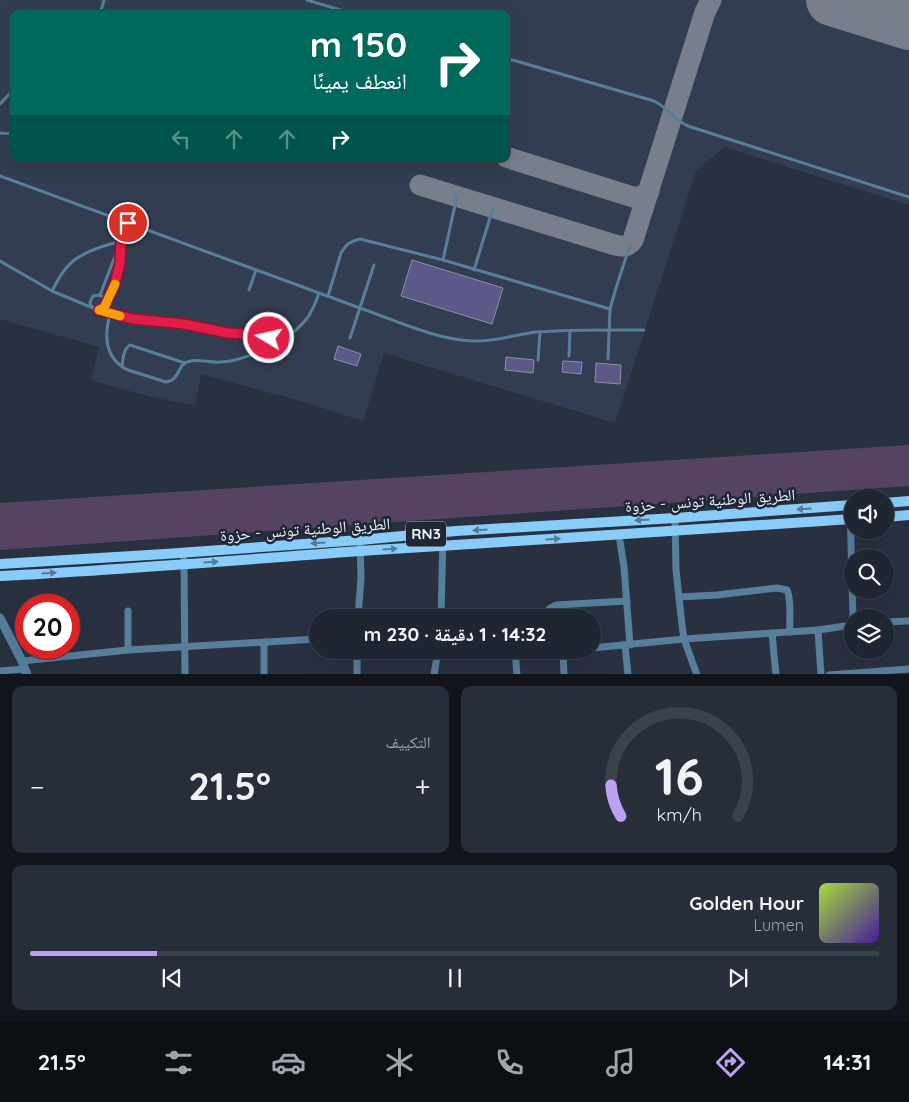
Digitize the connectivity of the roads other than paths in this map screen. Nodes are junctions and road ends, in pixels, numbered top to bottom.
1 (307, 0) edge
2 (341, 10) edge
3 (510, 59) edge
4 (10, 93) edge
5 (0, 104) edge
6 (0, 176) edge
7 (457, 196) dead end
8 (909, 197) edge
9 (493, 208) dead end
10 (128, 223) junction
11 (121, 241) junction
12 (630, 245) dead end
13 (443, 260) junction
14 (0, 261) edge
15 (374, 265) dead end
16 (256, 270) junction
17 (474, 270) junction
18 (249, 290) dead end
19 (52, 291) junction
20 (320, 293) junction
21 (100, 295) junction
22 (328, 296) junction
23 (106, 305) junction
24 (360, 308) junction
25 (93, 309) junction
26 (99, 310) junction
27 (610, 310) junction
28 (110, 314) junction
29 (608, 330) junction
30 (644, 330) dead end
31 (570, 331) junction
32 (540, 332) junction
33 (350, 338) dead end
34 (280, 341) junction
35 (569, 356) dead end
36 (608, 359) dead end
37 (538, 360) dead end
38 (185, 363) junction
39 (122, 367) junction
40 (909, 501) edge
41 (894, 502) edge
42 (844, 506) edge
43 (909, 515) edge
44 (894, 516) edge
45 (675, 518) junction
46 (844, 520) edge
47 (675, 532) junction
48 (443, 533) junction
49 (619, 535) junction
50 (852, 539) edge
51 (360, 540) junction
52 (444, 546) junction
53 (360, 551) junction
54 (183, 552) junction
55 (0, 564) edge
56 (184, 564) junction
57 (0, 576) edge
58 (679, 597) junction
59 (627, 601) junction
60 (359, 609) edge
61 (441, 609) edge
62 (549, 609) edge
63 (853, 609) edge
64 (128, 611) dead end
65 (0, 618) edge
66 (909, 621) edge
67 (894, 622) edge
68 (844, 625) edge
69 (818, 630) junction
70 (790, 632) junction
71 (772, 633) junction
72 (684, 639) junction
73 (309, 640) edge
74 (264, 642) junction
75 (628, 645) junction
76 (184, 646) junction
77 (601, 647) edge
78 (128, 650) junction
79 (357, 659) edge
80 (436, 659) edge
81 (516, 659) edge
82 (563, 659) edge
83 (25, 668) edge
84 (909, 669) edge
85 (0, 671) edge
86 (868, 673) edge
87 (185, 674) edge
88 (264, 674) edge
89 (357, 674) edge
90 (434, 674) edge
91 (517, 674) edge
92 (564, 674) edge
93 (628, 674) edge
94 (697, 674) edge
95 (776, 674) edge
96 (821, 674) edge
97 (829, 674) edge

1 - 2 lane
3 - 8 lane
4 - 5 lane
6 - 10 lane
7 - 13 lane
9 - 17 lane
10 - 11 lane
10 - 16 lane
11 - 19 lane
11 - 21 lane
11 - 23 lane
12 - 27 lane
13 - 17 lane
13 - 22 lane
14 - 19 lane
15 - 24 lane
16 - 18 lane
16 - 20 lane
17 - 27 lane
19 - 25 lane
20 - 22 lane
20 - 34 lane
21 - 23 lane
21 - 25 lane
22 - 24 lane
23 - 26 lane
24 - 32 lane
24 - 33 lane
25 - 26 lane
26 - 28 lane
27 - 29 lane
28 - 34 lane
28 - 39 lane
29 - 30 lane
29 - 31 lane
29 - 36 lane
31 - 32 lane
31 - 35 lane
32 - 37 lane
34 - 38 lane
38 - 39 lane
38 - 39 lane
40 - 41 main road
42 -> 45 main road, الطريق الوطنية تونس - حزوة / RN3
43 - 44 main road
45 - 47 street
45 -> 48 main road, الطريق الوطنية تونس - حزوة / RN3
46 - 47 main road, الطريق الوطنية تونس - حزوة / RN3
47 - 49 main road, الطريق الوطنية تونس - حزوة / RN3
47 - 58 street
48 - 51 main road, الطريق الوطنية تونس - حزوة / RN3
48 - 52 street
52 -> 49 main road, الطريق الوطنية تونس - حزوة / RN3
49 - 59 street
50 - 63 street
51 - 53 street
51 -> 54 main road, الطريق الوطنية تونس - حزوة / RN3
53 -> 52 main road, الطريق الوطنية تونس - حزوة / RN3
52 - 61 street
56 -> 53 main road, الطريق الوطنية تونس - حزوة / RN3
53 - 60 street
54 - 55 main road, الطريق الوطنية تونس - حزوة / RN3
54 - 56 street
57 -> 56 main road, الطريق الوطنية تونس - حزوة / RN3
56 - 76 street
58 - 70 street
58 - 72 street
59 - 62 street
59 - 75 street
64 - 78 street
65 - 83 street
66 - 67 street
68 - 69 street
69 - 70 street
69 - 96 street
70 - 71 street
71 - 72 street
71 - 95 street
72 - 75 street
72 - 94 street
73 - 74 street
74 - 76 street
74 - 88 street
75 - 77 street
75 - 93 street
76 - 78 street
76 - 87 street
78 - 83 street
79 - 89 street
80 - 90 street
81 - 91 street
82 - 92 street
83 - 85 street
84 - 86 street
86 - 97 street

